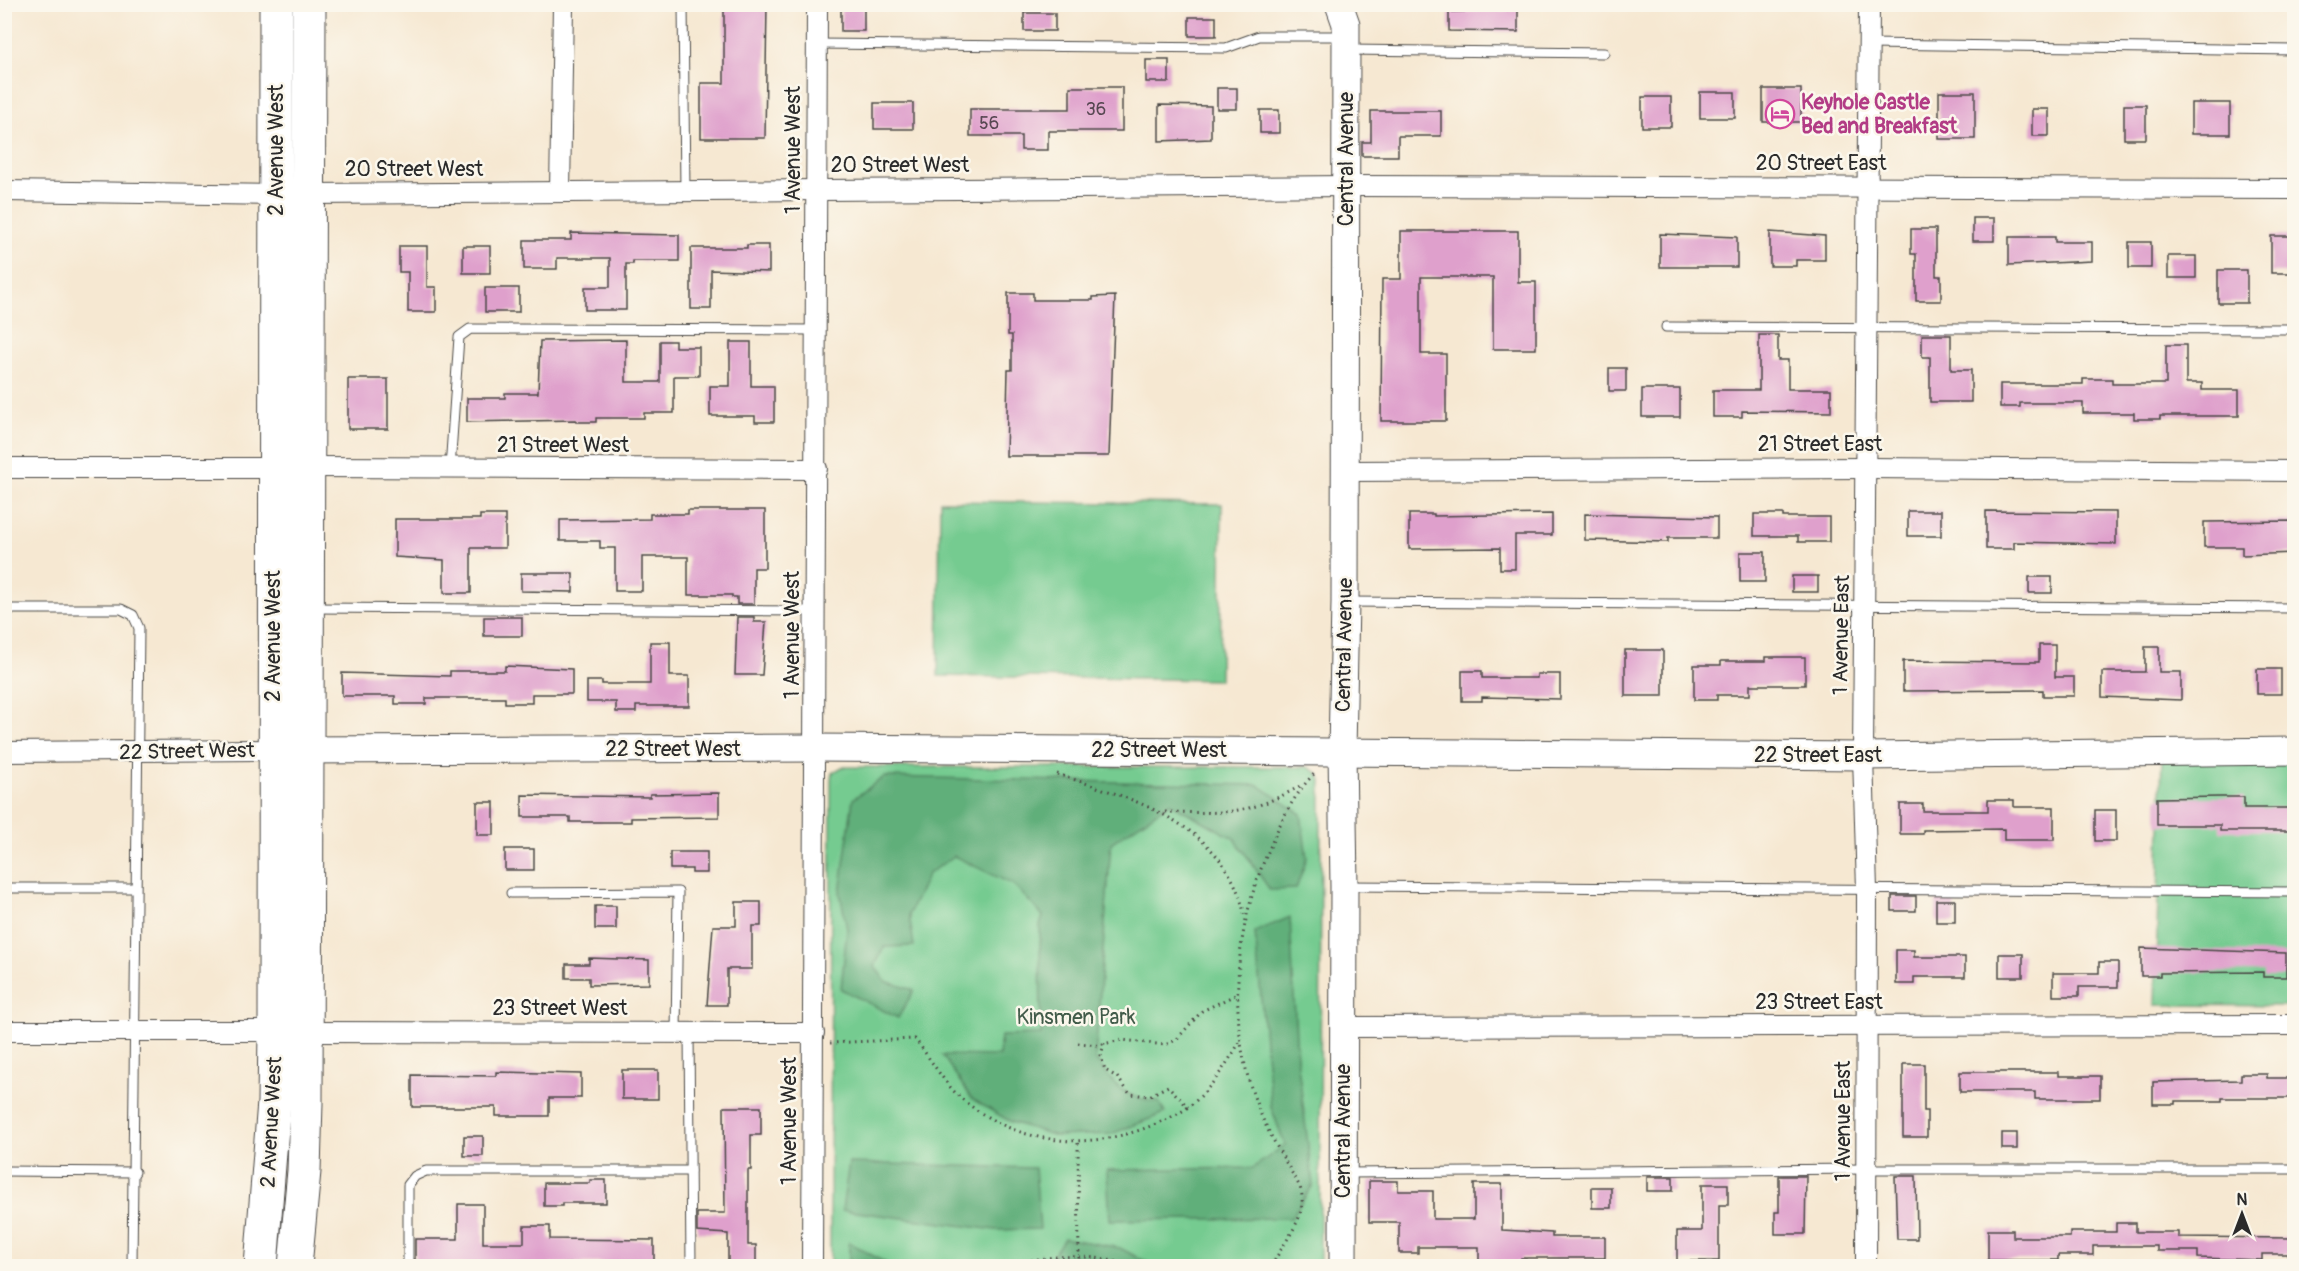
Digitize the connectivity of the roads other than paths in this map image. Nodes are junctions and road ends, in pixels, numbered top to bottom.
1 (276, 4) edge
2 (309, 4) edge
3 (563, 4) edge
4 (683, 4) edge
5 (818, 4) edge
6 (1869, 4) edge
7 (1346, 24) edge
8 (817, 44) junction
9 (1869, 44) junction
10 (2295, 50) edge
11 (1605, 53) dead end
12 (1347, 186) junction
13 (1867, 186) junction
14 (818, 189) junction
15 (2295, 189) edge
16 (4, 191) edge
17 (685, 191) junction
18 (560, 192) junction
19 (309, 194) junction
20 (276, 195) junction
21 (1867, 326) junction
22 (1666, 327) dead end
23 (2295, 329) edge
24 (816, 330) junction
25 (308, 467) junction
26 (4, 468) edge
27 (274, 468) junction
28 (1865, 468) junction
29 (450, 469) junction
30 (817, 469) junction
31 (1346, 471) junction
32 (2295, 471) edge
33 (1345, 602) junction
34 (1865, 606) junction
35 (308, 608) junction
36 (2295, 608) edge
37 (4, 609) edge
38 (816, 611) junction
39 (815, 748) junction
40 (273, 750) junction
41 (307, 750) junction
42 (1341, 751) junction
43 (2295, 751) edge
44 (4, 752) edge
45 (136, 752) junction
46 (1863, 756) junction
47 (1344, 886) junction
48 (4, 888) edge
49 (135, 888) junction
50 (1868, 890) junction
51 (2295, 892) edge
52 (511, 893) dead end
53 (1867, 1026) junction
54 (2295, 1026) edge
55 (1343, 1027) junction
56 (4, 1030) edge
57 (134, 1030) junction
58 (291, 1031) junction
59 (683, 1033) junction
60 (813, 1038) junction
61 (1867, 1169) junction
62 (2295, 1169) edge
63 (4, 1171) edge
64 (690, 1171) junction
65 (135, 1172) junction
66 (1343, 1173) junction
67 (132, 1266) edge
68 (261, 1266) edge
69 (295, 1266) edge
70 (408, 1266) edge
71 (691, 1266) edge
72 (812, 1266) edge
73 (1343, 1266) edge
74 (1866, 1266) edge

1 - 20 highway, 2 Avenue West
2 - 19 highway, 2 Avenue West
3 - 18 street
4 - 17 lane
5 - 8 street, 1 Avenue West
6 - 9 street, 1 Avenue East
7 - 8 lane
7 - 11 lane
7 - 12 street, Central Avenue
8 - 14 street, 1 Avenue West
9 - 10 lane
9 - 13 street, 1 Avenue East
12 - 13 street, 20 Street East
12 - 14 street, 20 Street West
12 - 31 street, Central Avenue
13 - 15 street, 20 Street East
13 - 21 street, 1 Avenue East
14 - 17 street, 20 Street West
14 - 24 street, 1 Avenue West
16 - 20 street
17 - 18 street, 20 Street West
18 - 19 street, 20 Street West
19 - 25 highway, 2 Avenue West
20 - 27 highway, 2 Avenue West
21 - 22 lane
21 - 23 lane
21 - 28 street, 1 Avenue East
24 - 29 lane
24 - 30 street, 1 Avenue West
25 - 29 street, 21 Street West
25 - 35 highway, 2 Avenue West
26 - 27 street
27 - 40 highway, 2 Avenue West
28 - 31 street, 21 Street East
28 - 32 street, 21 Street East
28 - 34 street, 1 Avenue East
29 - 30 street, 21 Street West
30 - 38 street, 1 Avenue West
31 - 33 street, Central Avenue
33 - 34 lane
33 - 42 street, Central Avenue
34 - 36 lane
34 - 46 street, 1 Avenue East
35 - 38 lane
35 - 41 highway, 2 Avenue West
37 - 45 lane
38 - 39 street, 1 Avenue West
39 - 41 street, 22 Street West
39 - 42 street, 22 Street West
39 - 60 street, 1 Avenue West
40 - 41 street, 22 Street West
40 - 45 street, 22 Street West
40 - 58 highway, 2 Avenue West
41 - 58 highway, 2 Avenue West
42 - 46 street, 22 Street East
42 - 47 street, Central Avenue
43 - 46 street, 22 Street East
44 - 45 street, 22 Street West
45 - 49 lane
46 - 50 street, 1 Avenue East
47 - 50 lane
47 - 55 street, Central Avenue
48 - 49 lane
49 - 57 lane
50 - 51 lane
50 - 53 street, 1 Avenue East
52 - 59 lane
53 - 54 street, 23 Street East
53 - 55 street, 23 Street East
53 - 61 street, 1 Avenue East
55 - 66 street, Central Avenue
56 - 57 street, 23 Street West
57 - 58 street, 23 Street West
57 - 65 lane
58 - 59 street, 23 Street West
58 - 68 highway, 2 Avenue West
58 - 69 highway, 2 Avenue West
59 - 60 street, 23 Street West
59 - 64 lane
60 - 72 street, 1 Avenue West
61 - 62 lane
61 - 66 lane
61 - 74 street, 1 Avenue East
63 - 65 lane
64 - 70 lane
64 - 71 lane
65 - 67 lane
66 - 73 street, Central Avenue

